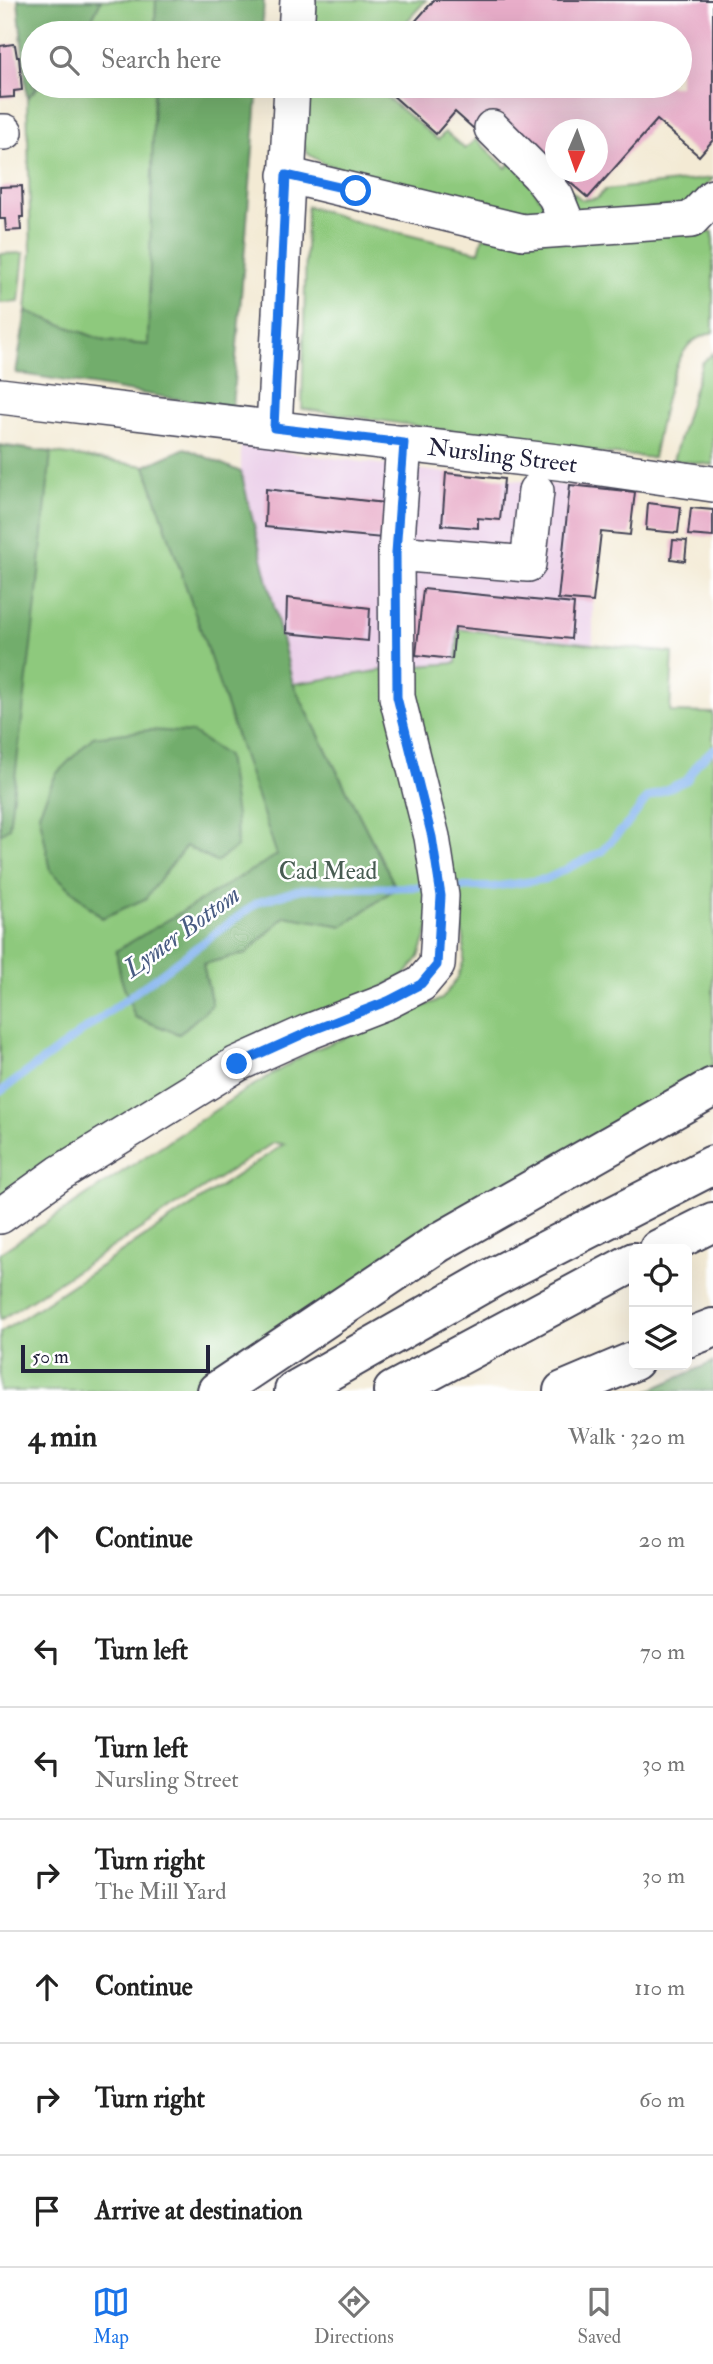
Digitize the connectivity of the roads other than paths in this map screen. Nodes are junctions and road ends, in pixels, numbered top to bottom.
1 (298, 0) edge
2 (297, 21) edge
3 (291, 98) edge
4 (492, 128) dead end
5 (286, 175) junction
6 (713, 197) edge
7 (569, 229) junction
8 (0, 396) edge
9 (274, 428) junction
10 (404, 443) junction
11 (713, 484) edge
12 (536, 491) dead end
13 (396, 553) junction
14 (713, 1087) edge
15 (713, 1165) edge
16 (0, 1216) edge
17 (713, 1222) edge
18 (669, 1244) edge
19 (629, 1265) edge
20 (713, 1328) edge
21 (692, 1336) edge
22 (629, 1363) edge
23 (217, 1391) edge
24 (294, 1391) edge
25 (393, 1391) edge
26 (564, 1391) edge

1 - 2 street
3 - 5 street
4 - 7 street
5 - 7 street
5 - 9 street
6 - 7 street
8 - 9 street, Nursling Street
9 - 10 street, Nursling Street
10 - 11 street, Nursling Street
10 - 13 street
12 - 13 street
13 - 16 street
14 - 23 highway
15 - 24 highway
17 - 18 highway
19 - 25 highway
20 - 21 highway
22 - 26 highway

